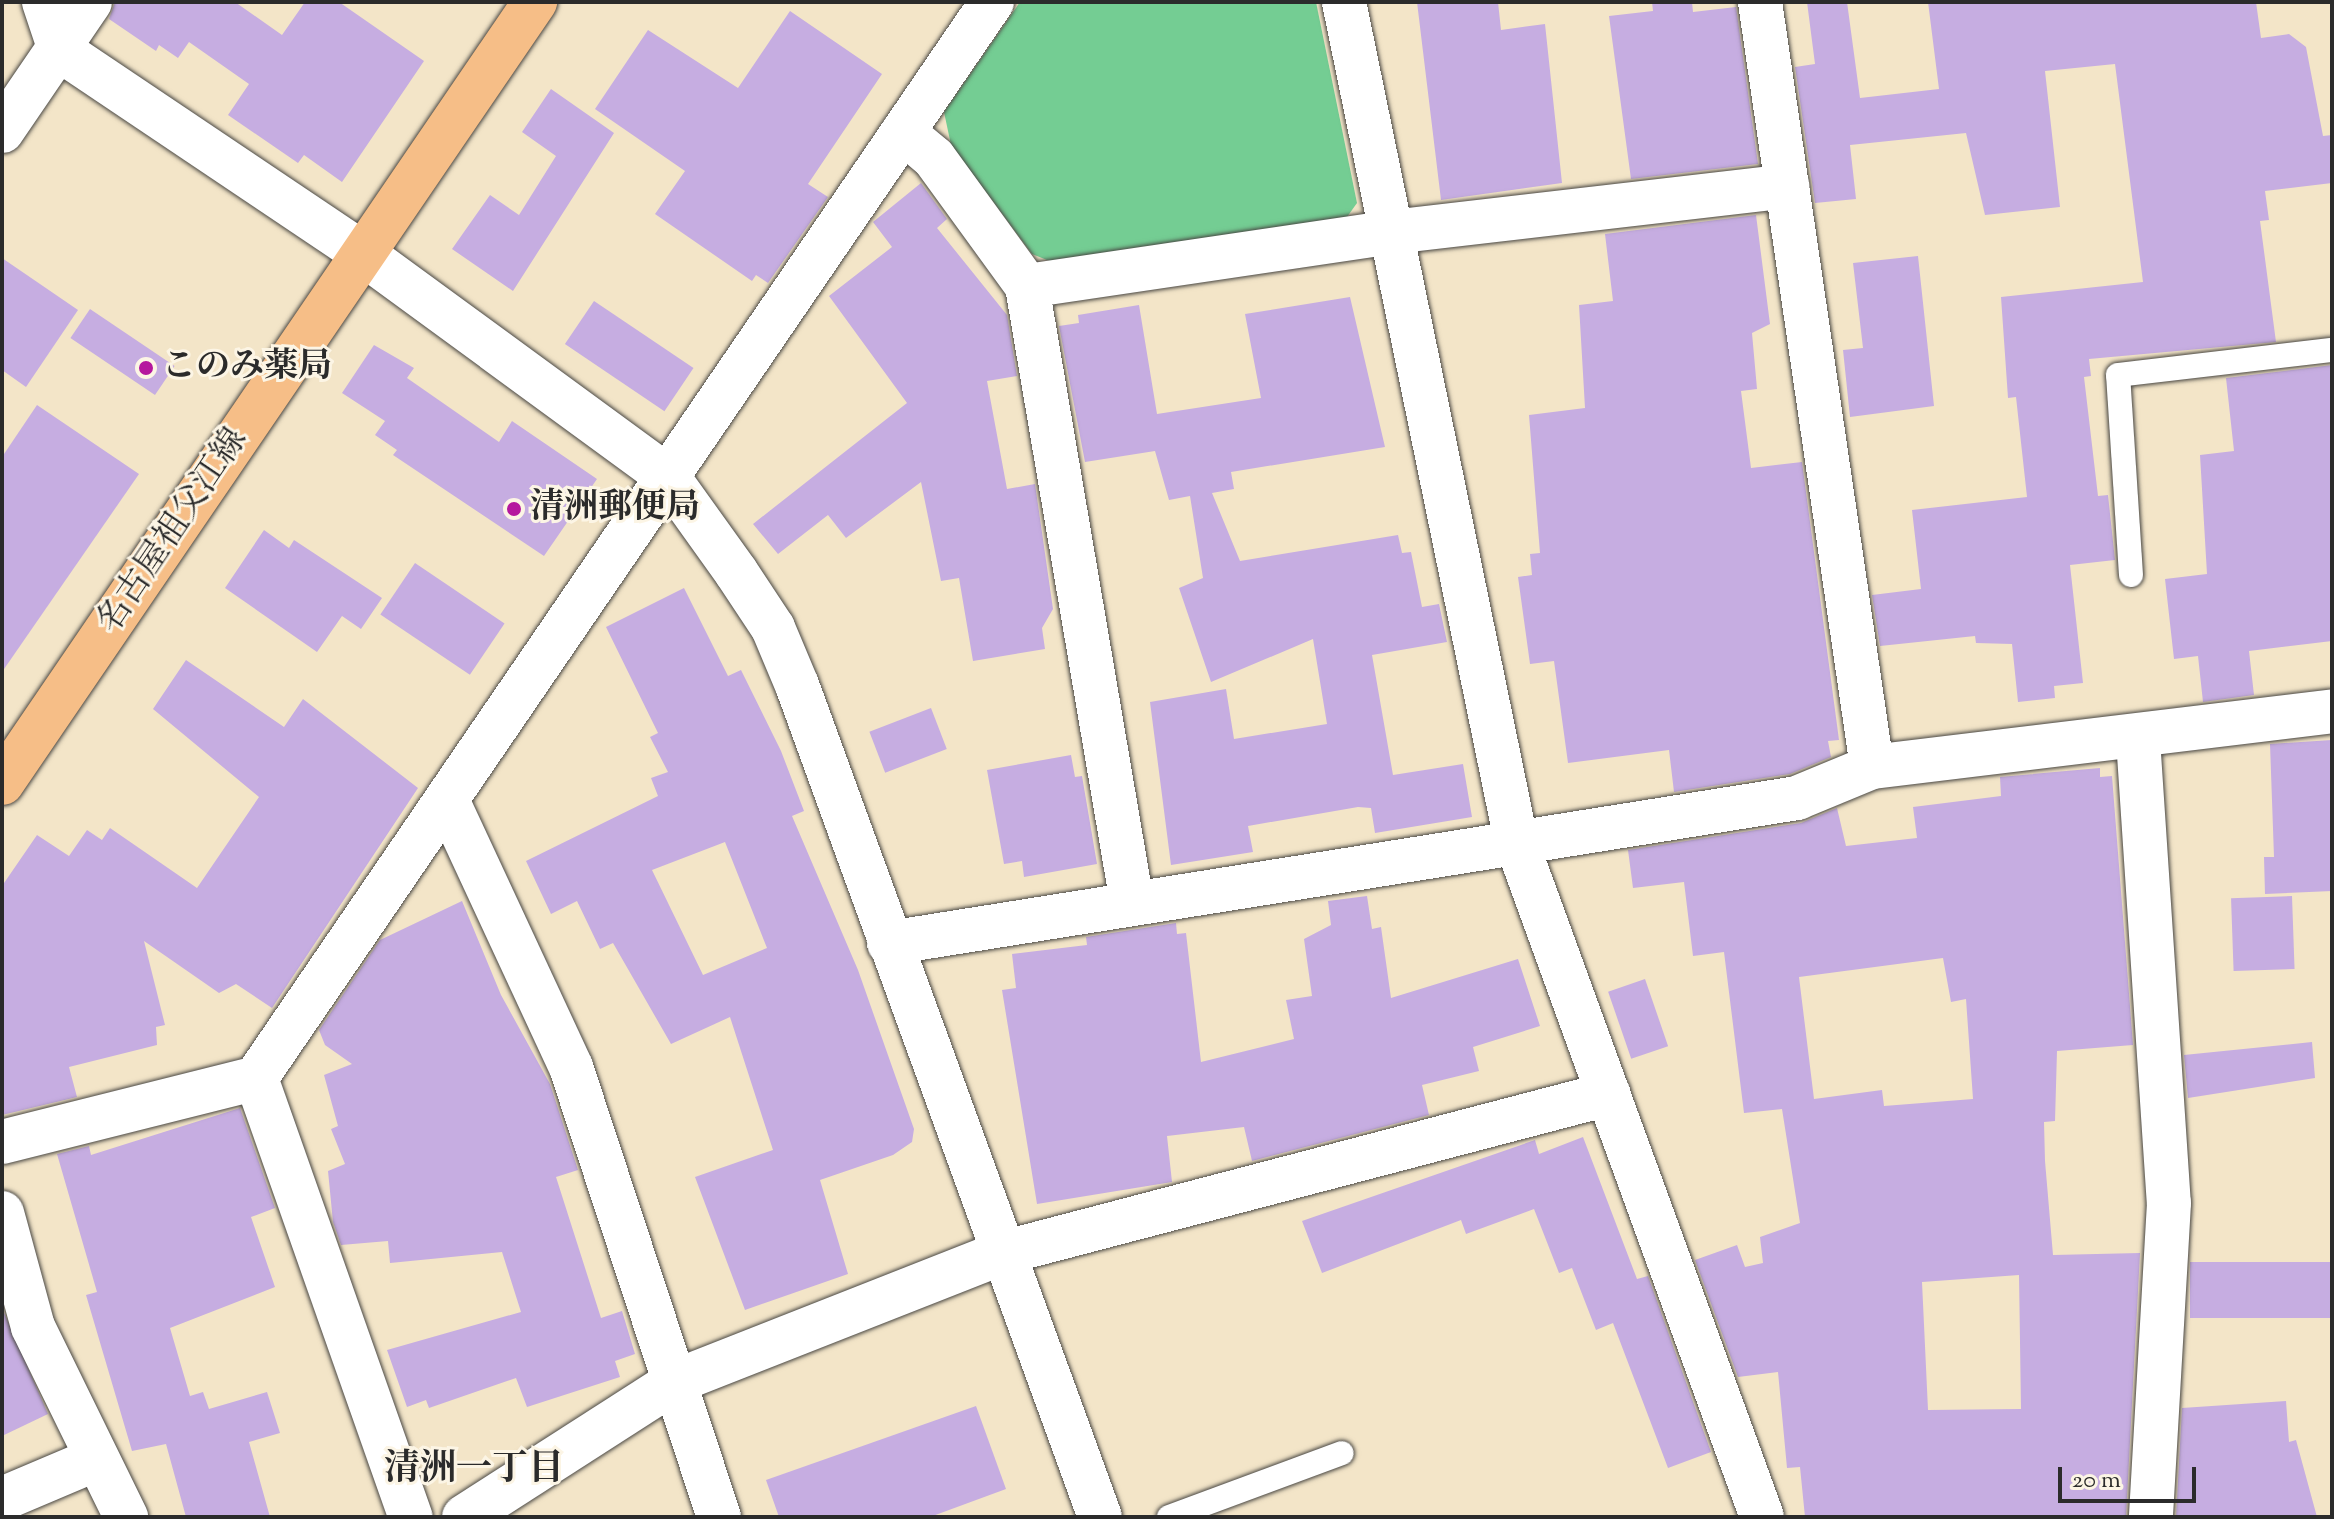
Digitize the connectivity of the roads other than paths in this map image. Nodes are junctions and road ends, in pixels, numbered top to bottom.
1 (44, 2) edge
2 (90, 2) edge
3 (535, 2) edge
4 (992, 2) edge
5 (1344, 2) edge
6 (1760, 2) edge
7 (60, 50) junction
8 (2, 131) edge
9 (903, 132) junction
10 (1787, 186) junction
11 (1391, 232) junction
12 (362, 253) junction
13 (1027, 286) junction
14 (2332, 350) edge
15 (668, 477) junction
16 (2131, 575) dead end
17 (2332, 711) edge
18 (2138, 739) junction
19 (1872, 767) junction
20 (2, 783) edge
21 (447, 800) junction
22 (1516, 841) junction
23 (1132, 903) junction
24 (889, 943) junction
25 (256, 1078) junction
26 (1608, 1094) junction
27 (2, 1142) edge
28 (2, 1213) edge
29 (1002, 1253) junction
30 (674, 1382) junction
31 (1342, 1453) dead end
32 (94, 1460) junction
33 (2, 1499) edge
34 (126, 1517) edge
35 (411, 1517) edge
36 (464, 1517) edge
37 (719, 1517) edge
38 (1100, 1517) edge
39 (1169, 1517) edge
40 (1762, 1517) edge
41 (2151, 1517) edge

1 - 7 street
2 - 7 street
3 - 12 main road, 名古屋祖父江線
4 - 9 street
5 - 11 street
6 - 10 street
7 - 8 street
7 - 12 street
9 - 13 street
9 - 15 street
10 - 11 street
10 - 19 street
11 - 13 street
11 - 22 street
12 - 15 street
12 - 20 main road, 名古屋祖父江線
13 - 23 street
14 - 16 lane
15 - 21 street
15 - 24 street
17 - 18 street
18 - 19 street
18 - 41 street
19 - 22 street
21 - 25 street
21 - 30 street
22 - 23 street
22 - 26 street
23 - 24 street
24 - 29 street
25 - 27 street
25 - 35 street
26 - 29 street
26 - 40 street
28 - 32 street
29 - 30 street
29 - 38 street
30 - 36 street
30 - 37 street
31 - 39 lane
32 - 33 street
32 - 34 street

